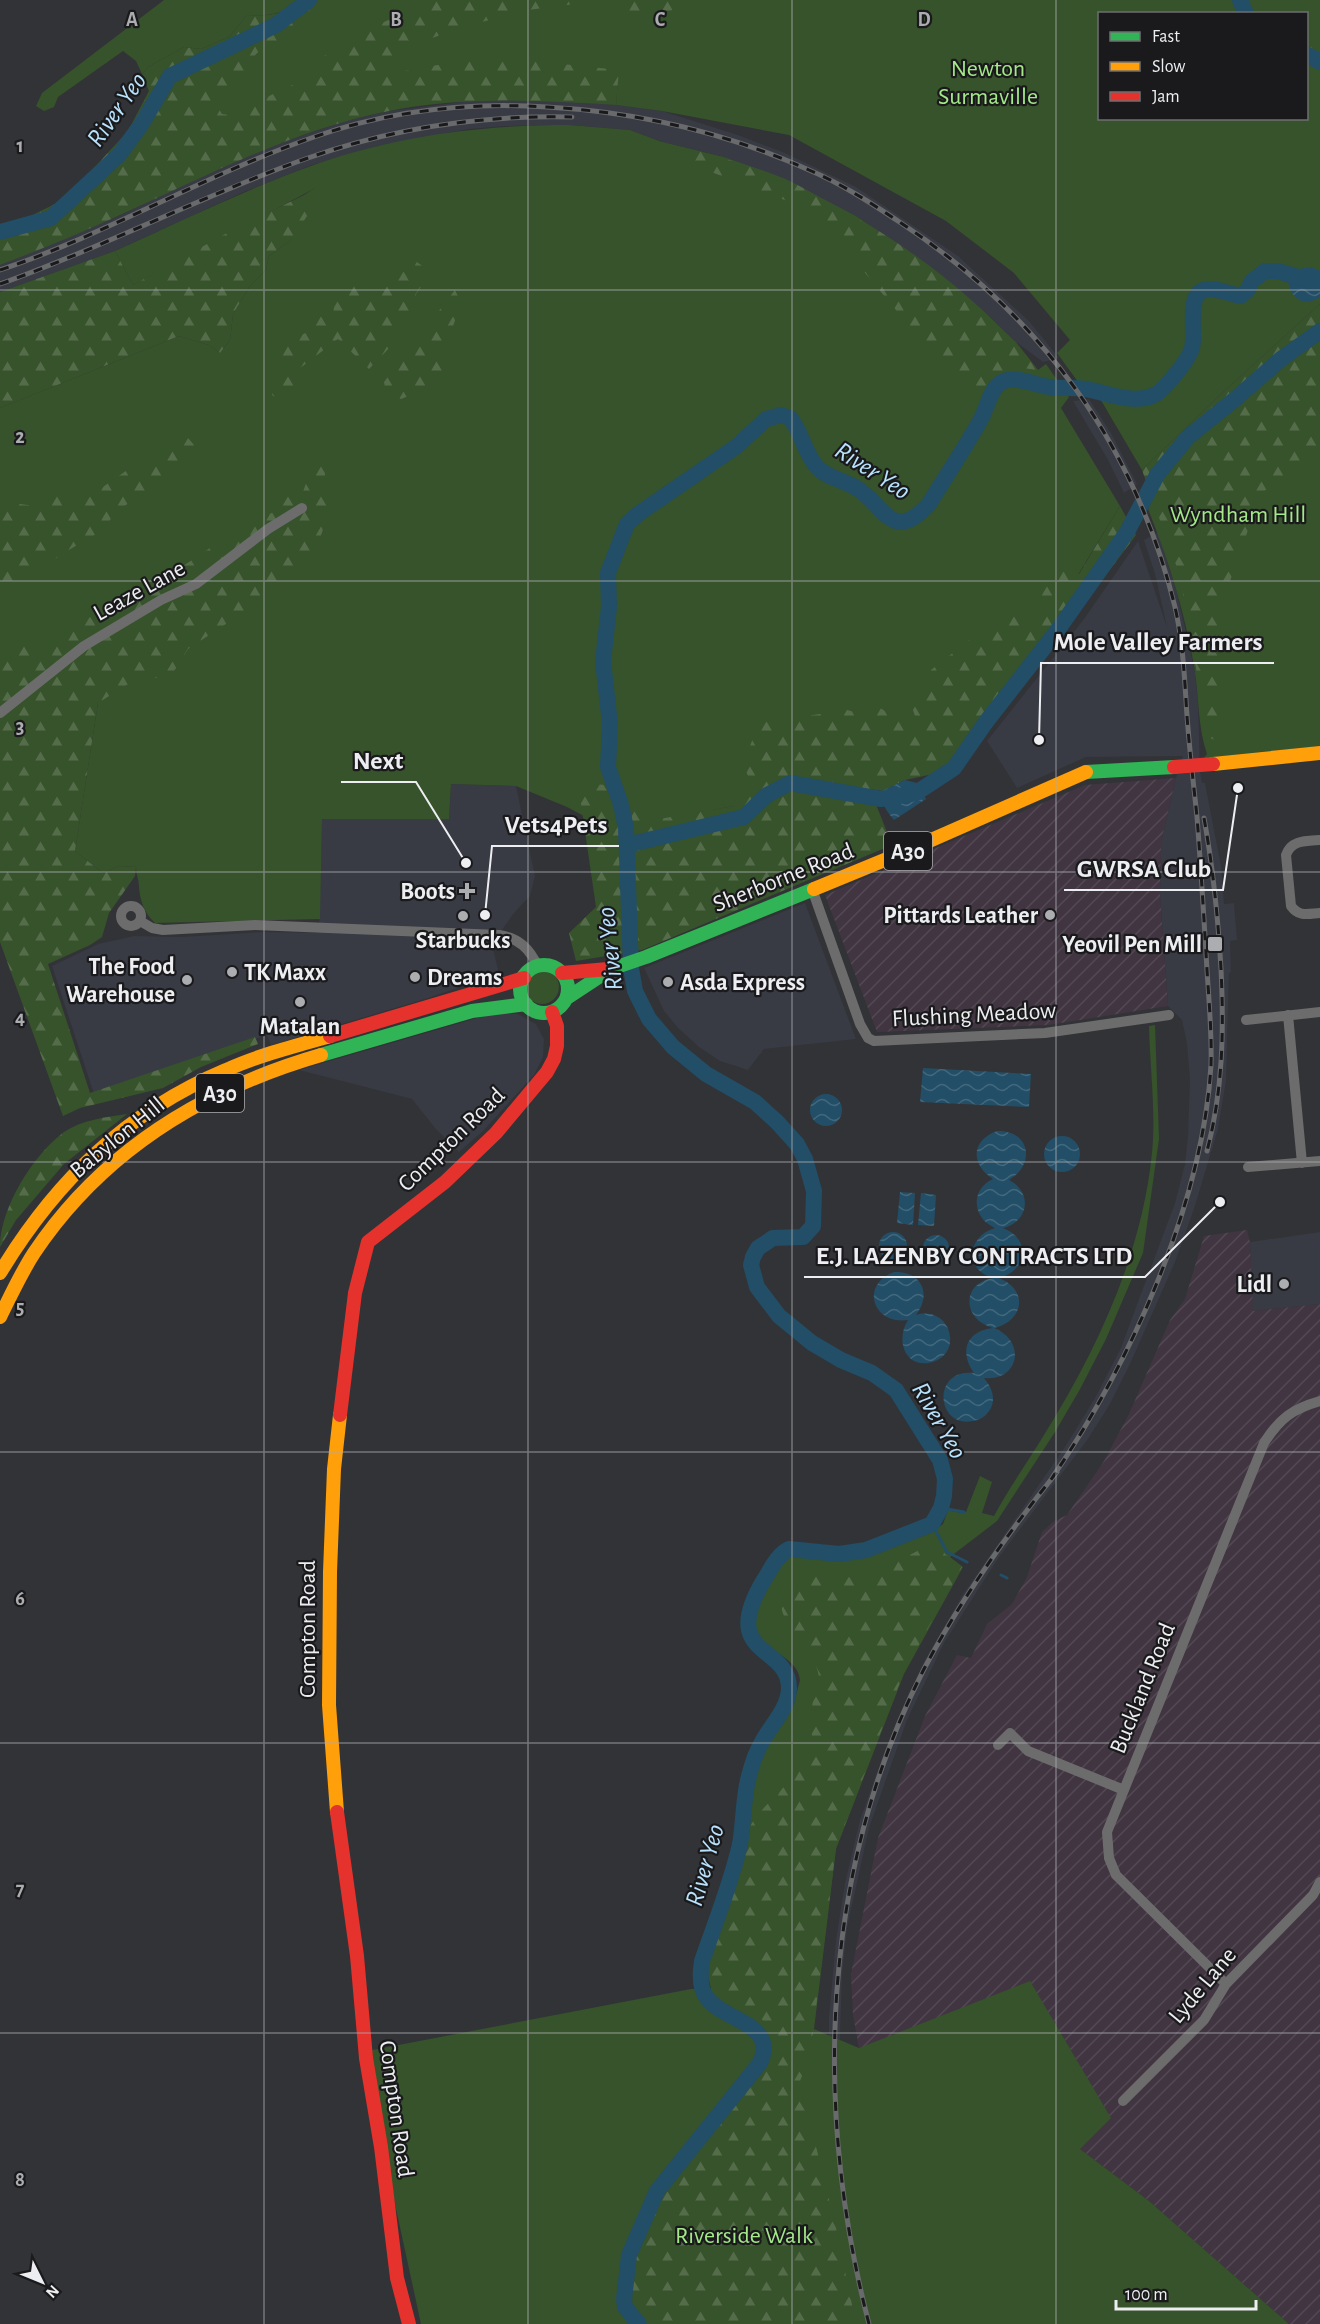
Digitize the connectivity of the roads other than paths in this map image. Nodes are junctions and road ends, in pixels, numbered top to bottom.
1 (302, 508) dead end
2 (0, 713) edge
3 (1320, 753) edge
4 (1320, 840) edge
5 (812, 890) junction
6 (1320, 913) edge
7 (140, 921) dead end
8 (538, 967) junction
9 (610, 969) junction
10 (562, 973) junction
11 (524, 978) junction
12 (567, 998) junction
13 (526, 1004) junction
14 (552, 1012) junction
15 (1320, 1012) edge
16 (1169, 1015) dead end
17 (1288, 1015) junction
18 (1246, 1020) dead end
19 (319, 1039) junction
20 (323, 1055) junction
21 (1320, 1161) edge
22 (1302, 1163) junction
23 (1248, 1167) dead end
24 (0, 1273) edge
25 (0, 1317) edge
26 (1320, 1401) edge
27 (998, 1745) dead end
28 (1124, 1790) junction
29 (1320, 1882) edge
30 (1316, 1898) edge
31 (1226, 1984) junction
32 (1123, 2101) dead end
33 (409, 2324) edge

1 - 2 street, Leaze Lane
3 - 5 main road, Sherborne Road / A30, bridge
4 - 6 street
5 - 9 main road, Sherborne Road / A30
5 - 16 street, Flushing Meadow
7 - 8 street
8 - 10 main road, A30
8 - 11 main road, A30
9 - 10 main road, A30
9 - 12 main road, A30
10 - 12 main road
11 - 13 main road
11 - 19 main road, Babylon Hill / A30
12 - 14 main road, A30
13 - 14 main road, A30
13 - 20 main road, Babylon Hill / A30
14 - 33 main road, Compton Road
15 - 17 street
17 - 18 street
17 - 22 street
19 - 20 main road
19 - 24 main road, Babylon Hill / A30
20 - 25 main road, Babylon Hill / A30
21 - 22 street
22 - 23 street
26 - 28 street, Buckland Road
27 - 28 street
28 - 31 street, Buckland Road
29 - 30 street, Lyde Lane
30 - 31 street, Lyde Lane
31 - 32 street, Lyde Lane

